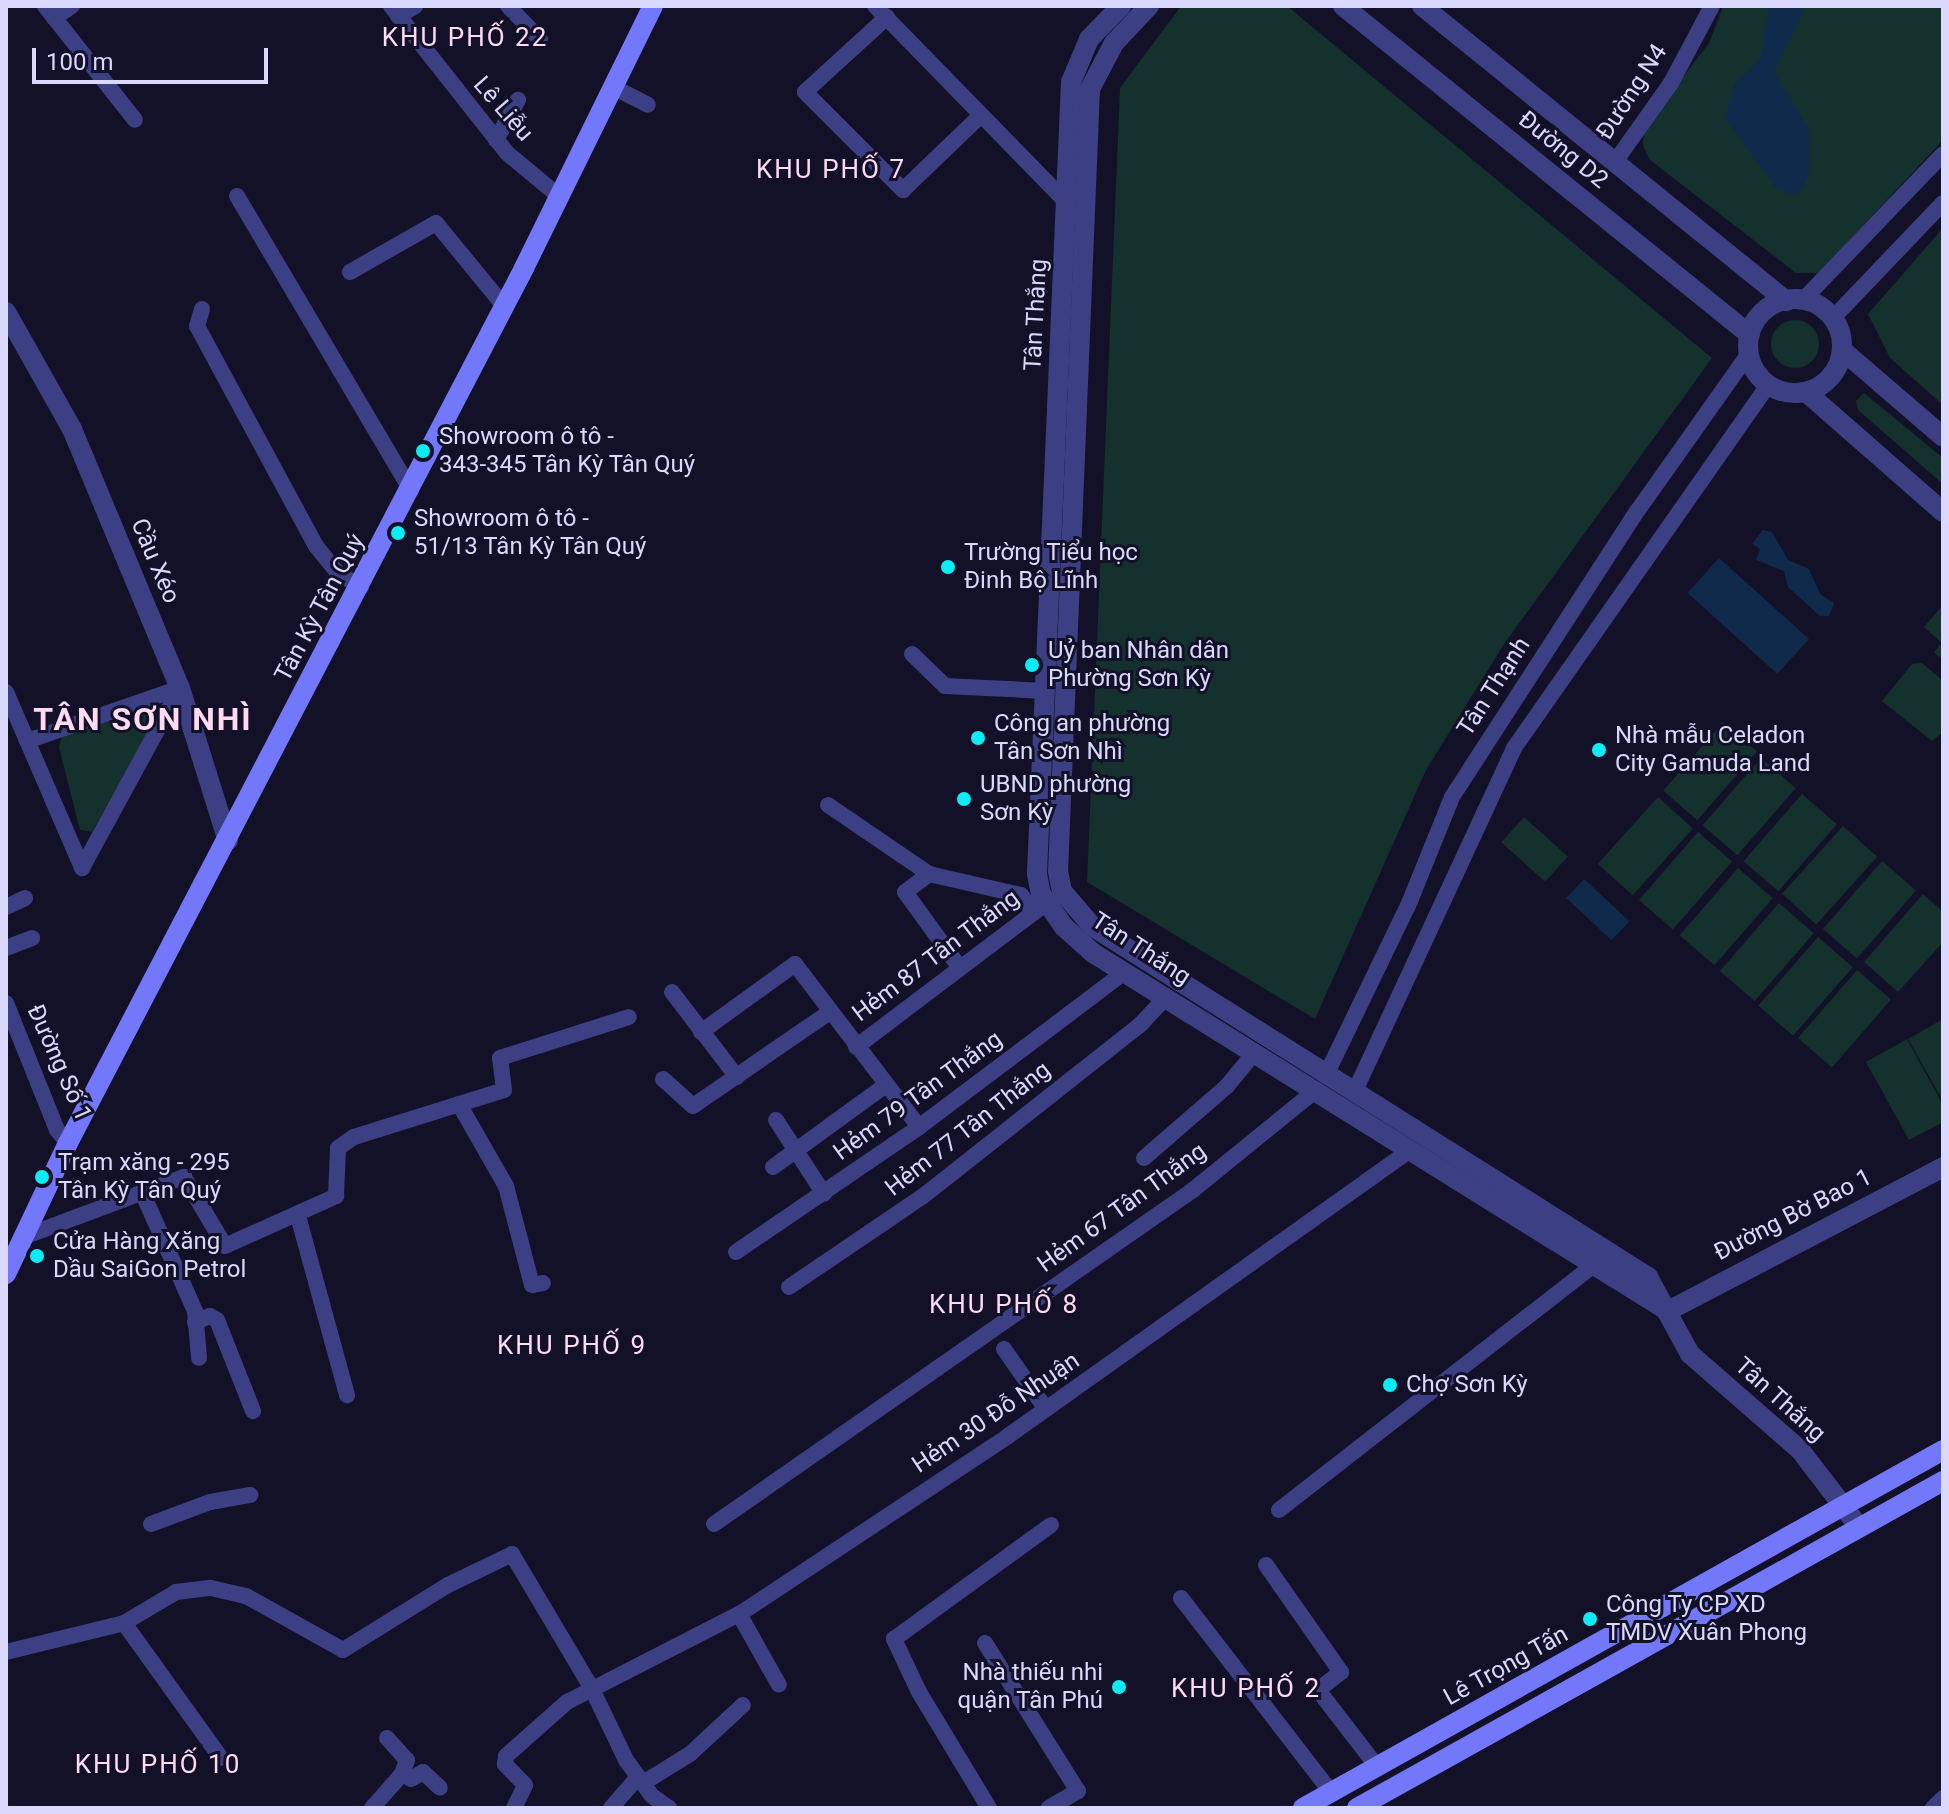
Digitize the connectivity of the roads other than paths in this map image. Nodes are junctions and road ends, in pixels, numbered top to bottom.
1 (72, 6) edge
2 (415, 6) edge
3 (508, 6) edge
4 (653, 6) edge
5 (1121, 6) edge
6 (1149, 6) edge
7 (1343, 6) edge
8 (1422, 6) edge
9 (1712, 6) edge
10 (395, 11) edge
11 (881, 11) edge
12 (50, 12) edge
13 (540, 39) dead end
14 (613, 87) junction
15 (518, 100) dead end
16 (648, 105) dead end
17 (979, 117) junction
18 (135, 120) dead end
19 (496, 140) junction
20 (1943, 154) edge
21 (1615, 162) junction
22 (237, 196) dead end
23 (560, 197) junction
24 (1067, 203) junction
25 (1943, 203) edge
26 (350, 272) dead end
27 (1794, 300) junction
28 (504, 306) junction
29 (202, 309) dead end
30 (6, 312) edge
31 (1833, 318) junction
32 (1749, 344) junction
33 (1842, 350) junction
34 (1768, 385) junction
35 (1806, 392) junction
36 (1943, 437) edge
37 (411, 490) junction
38 (1943, 512) edge
39 (361, 587) junction
40 (912, 654) dead end
41 (180, 688) junction
42 (1046, 691) junction
43 (6, 692) edge
44 (27, 741) junction
45 (828, 805) dead end
46 (228, 841) junction
47 (929, 874) junction
48 (25, 898) dead end
49 (1047, 902) junction
50 (6, 907) edge
51 (32, 938) dead end
52 (6, 948) edge
53 (1130, 963) junction
54 (960, 968) junction
55 (672, 992) dead end
56 (1166, 997) junction
57 (6, 1003) edge
58 (830, 1012) junction
59 (629, 1017) dead end
60 (701, 1032) junction
61 (856, 1047) junction
62 (1255, 1052) junction
63 (737, 1077) junction
64 (663, 1079) dead end
65 (1322, 1082) junction
66 (886, 1085) junction
67 (1351, 1100) junction
68 (459, 1104) junction
69 (776, 1120) dead end
70 (919, 1127) junction
71 (68, 1143) junction
72 (1411, 1150) junction
73 (798, 1151) junction
74 (1144, 1158) dead end
75 (773, 1167) dead end
76 (1943, 1167) edge
77 (142, 1192) junction
78 (824, 1194) junction
79 (298, 1216) junction
80 (26, 1236) junction
81 (736, 1252) dead end
82 (1592, 1266) junction
83 (6, 1274) edge
84 (543, 1283) dead end
85 (789, 1287) dead end
86 (1668, 1311) junction
87 (195, 1322) junction
88 (1004, 1349) dead end
89 (199, 1358) dead end
90 (347, 1395) dead end
91 (1046, 1409) junction
92 (253, 1411) dead end
93 (1943, 1450) edge
94 (1943, 1481) edge
95 (250, 1495) dead end
96 (1844, 1506) junction
97 (1279, 1510) dead end
98 (151, 1524) dead end
99 (714, 1524) dead end
100 (1051, 1525) dead end
101 (1859, 1527) junction
102 (1266, 1565) dead end
103 (1181, 1598) dead end
104 (739, 1614) junction
105 (124, 1623) junction
106 (985, 1643) dead end
107 (6, 1652) edge
108 (779, 1685) dead end
109 (592, 1689) junction
110 (743, 1705) dead end
111 (387, 1738) dead end
112 (221, 1758) dead end
113 (1378, 1768) junction
114 (402, 1774) junction
115 (641, 1780) junction
116 (440, 1788) dead end
117 (1331, 1792) junction
118 (1943, 1798) edge
119 (372, 1808) edge
120 (514, 1808) edge
121 (611, 1808) edge
122 (669, 1808) edge
123 (989, 1808) edge
124 (1049, 1808) edge
125 (1303, 1808) edge
126 (1357, 1808) edge
127 (1933, 1808) edge

1 - 12 street
2 - 10 street
3 - 13 street
4 - 14 main road, Tân Kỳ Tân Quý
5 - 24 street, Tân Thắng
6 - 49 street, Tân Thắng
7 - 32 street, Đường D2
8 - 21 street, Đường D2
9 - 21 street, Đường N4
10 - 19 street, Lê Liễu
11 - 17 street
11 - 17 street
12 - 18 street
14 - 16 street
14 - 23 main road, Tân Kỳ Tân Quý
15 - 19 street
17 - 24 street
19 - 23 street, Lê Liễu
20 - 27 street
21 - 27 street, Đường D2
22 - 37 street
23 - 28 main road, Tân Kỳ Tân Quý
24 - 42 street, Tân Thắng
25 - 31 street
26 - 28 street
27 - 31 street
27 - 32 street
28 - 37 main road, Tân Kỳ Tân Quý
29 - 39 street
30 - 41 street, Cầu Xéo
31 - 33 street
32 - 34 street
32 - 65 street, Tân Thạnh
33 - 35 street
33 - 36 street
34 - 35 street
34 - 67 street, Tân Thạnh
35 - 38 street
37 - 39 main road, Tân Kỳ Tân Quý
39 - 46 main road, Tân Kỳ Tân Quý
40 - 42 street
41 - 44 street
41 - 44 street
41 - 46 street, Cầu Xéo
42 - 49 street, Tân Thắng
43 - 44 street
45 - 47 street
46 - 71 main road, Tân Kỳ Tân Quý
47 - 49 street
47 - 54 street
48 - 50 street
49 - 53 street, Tân Thắng
49 - 54 street, Hẻm 87 Tân Thắng
51 - 52 street
53 - 56 street, Tân Thắng
53 - 65 street, Tân Thắng
53 - 70 street, Hẻm 79 Tân Thắng
54 - 61 street, Hẻm 87 Tân Thắng
55 - 60 street
56 - 62 street, Tân Thắng
56 - 85 street, Hẻm 77 Tân Thắng
57 - 71 street, Đường Số 1
58 - 60 street
58 - 61 street
58 - 63 street
59 - 68 street
60 - 63 street
61 - 66 street
62 - 65 street, Tân Thắng
62 - 74 street
63 - 64 street
65 - 67 street, Tân Thắng
65 - 99 street, Hẻm 67 Tân Thắng
66 - 70 street
66 - 73 street
67 - 72 street, Tân Thắng
67 - 86 street, Tân Thắng
68 - 79 street
68 - 84 street
69 - 73 street
70 - 78 street, Hẻm 79 Tân Thắng
71 - 80 main road, Tân Kỳ Tân Quý
72 - 82 street, Tân Thắng
72 - 91 street, Hẻm 30 Đỗ Nhuận
73 - 75 street
73 - 78 street
76 - 86 street, Đường Bờ Bao 1
77 - 79 street
77 - 80 street
77 - 87 street
78 - 81 street, Hẻm 79 Tân Thắng
79 - 90 street
80 - 83 main road, Tân Kỳ Tân Quý
82 - 86 street, Tân Thắng
82 - 97 street
86 - 96 street, Tân Thắng
87 - 89 street
87 - 92 street
88 - 91 street
91 - 104 street, Hẻm 30 Đỗ Nhuận
93 - 96 main road, Lê Trọng Tấn
94 - 101 main road
95 - 98 street
96 - 101 street, Tân Thắng
96 - 113 main road, Lê Trọng Tấn
100 - 123 street
101 - 126 main road
102 - 113 street
103 - 117 street
104 - 108 street
104 - 109 street, Hẻm 30 Đỗ Nhuận
105 - 107 street
105 - 109 street
105 - 112 street
106 - 124 street
109 - 115 street
109 - 120 street, Hẻm 30 Đỗ Nhuận
110 - 115 street
111 - 114 street
113 - 117 main road, Lê Trọng Tấn
114 - 116 street
114 - 119 street
115 - 121 street
115 - 122 street
117 - 125 main road, Lê Trọng Tấn
118 - 127 street

